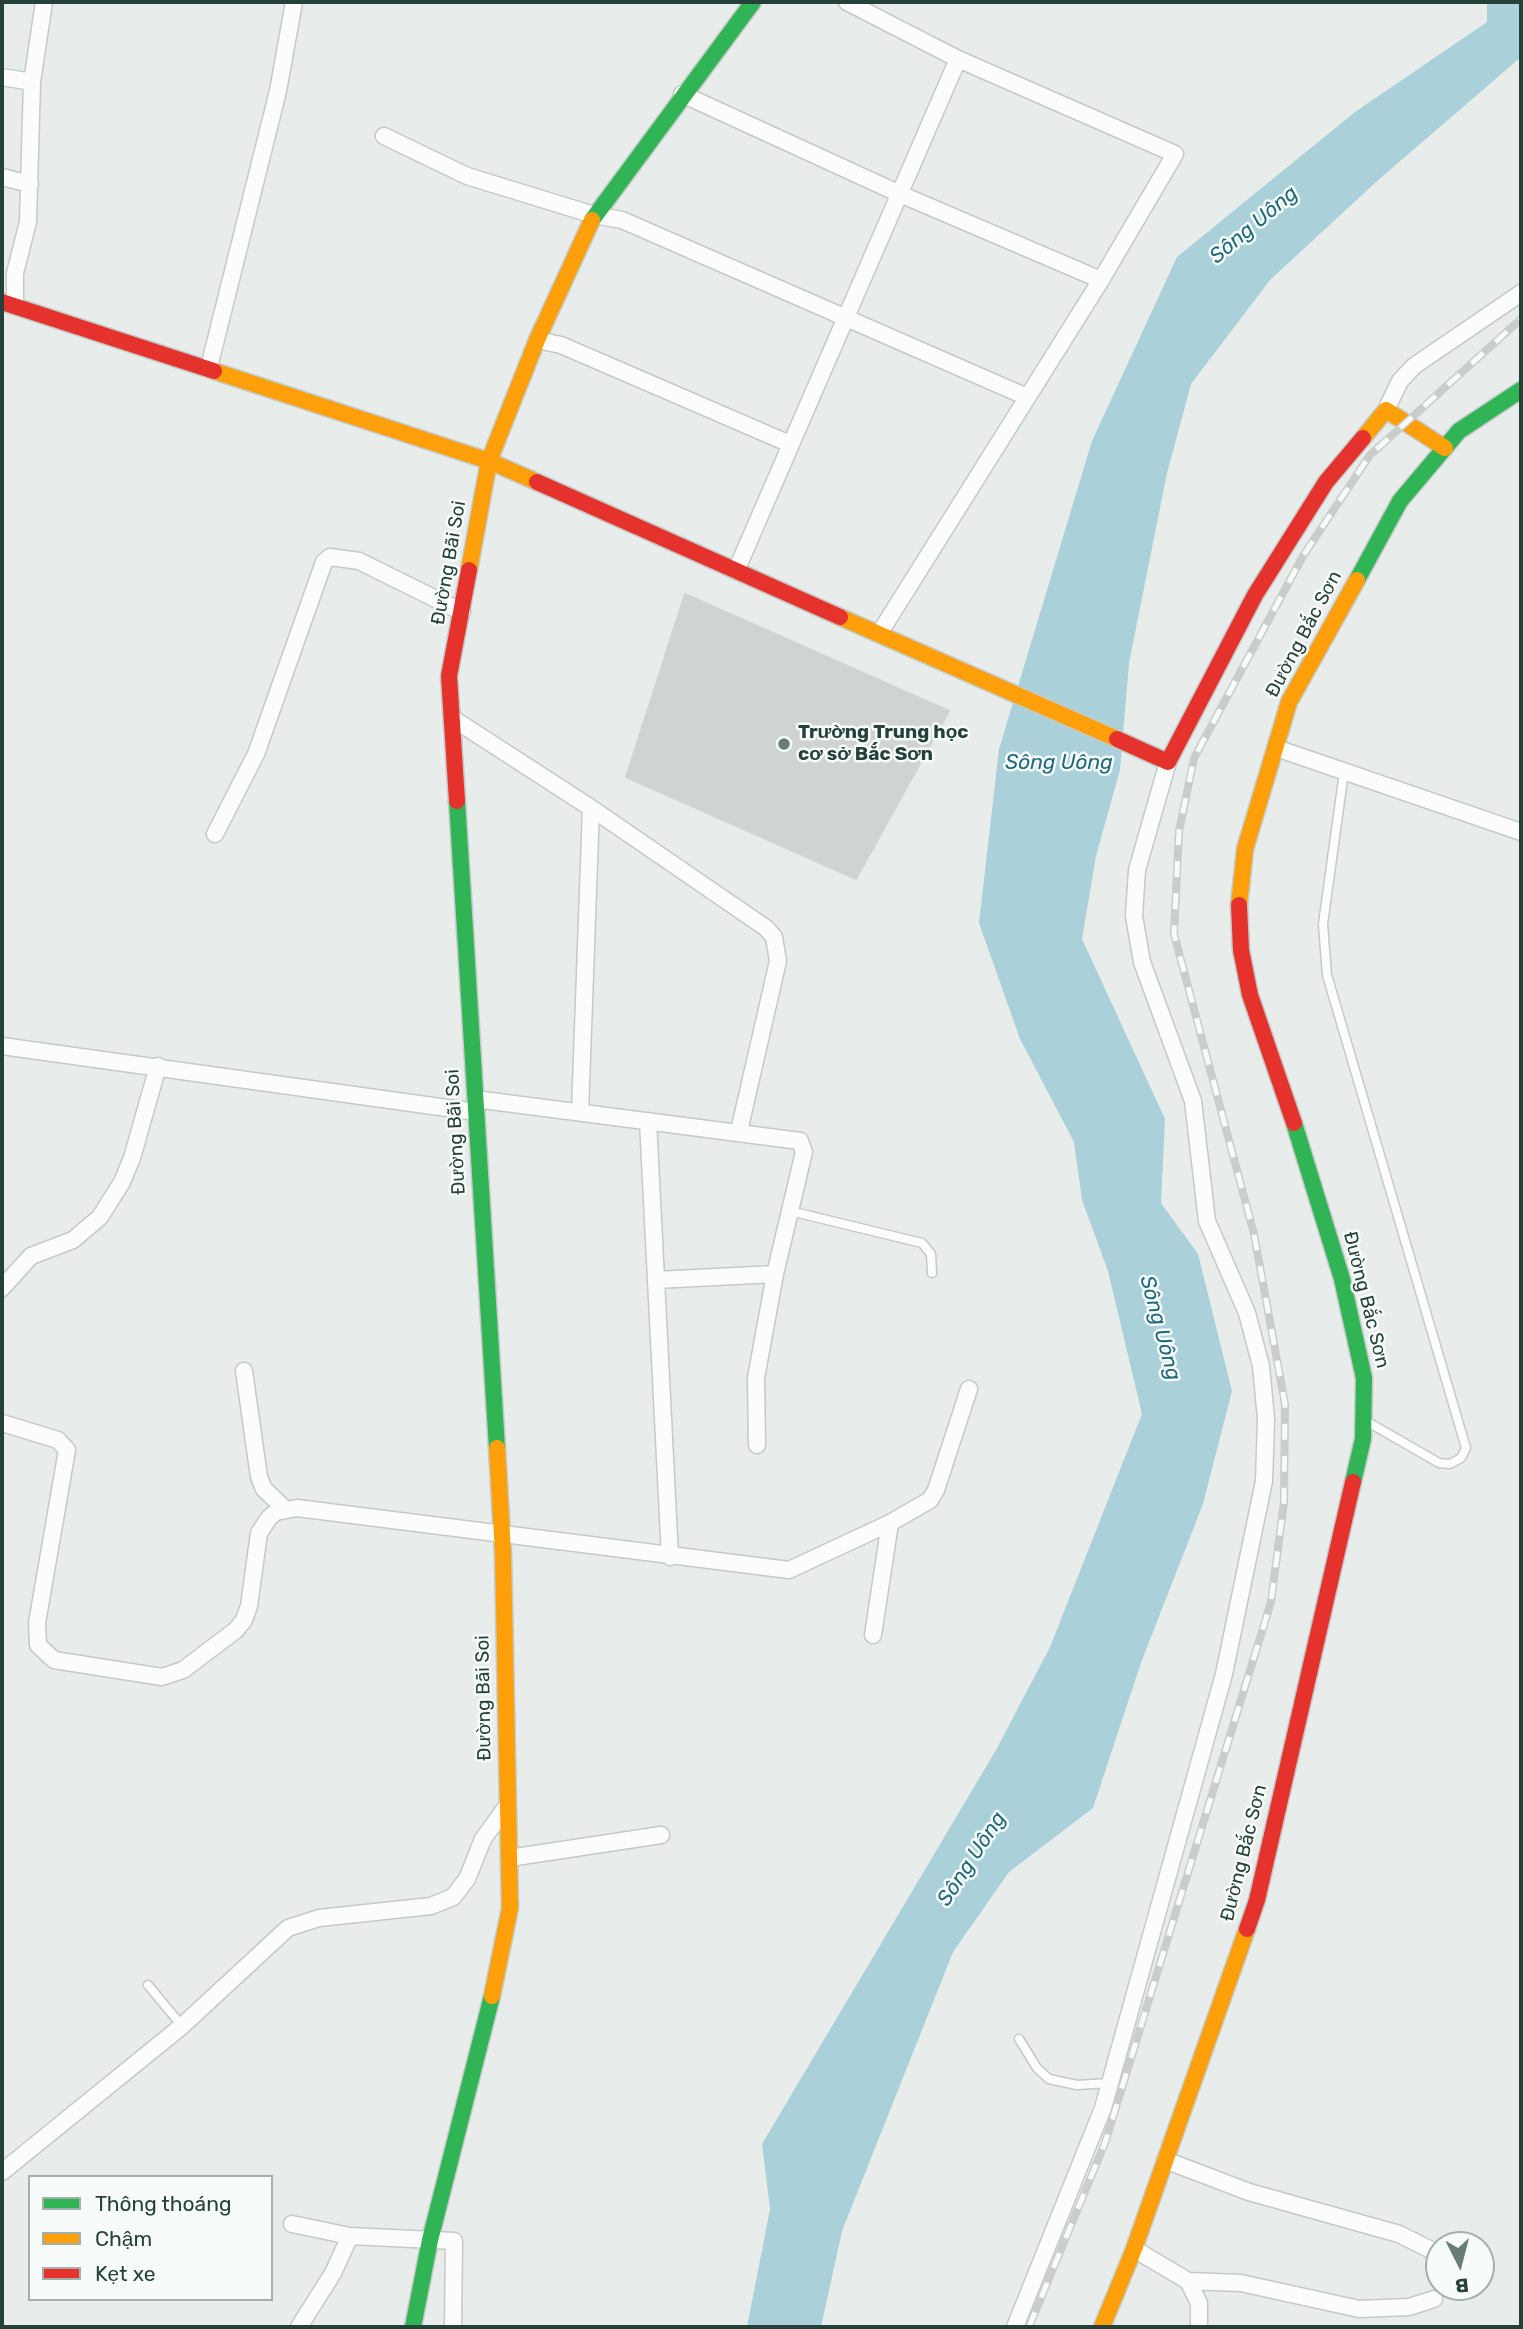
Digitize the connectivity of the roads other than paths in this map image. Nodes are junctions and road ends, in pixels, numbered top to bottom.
1 (44, 2) edge
2 (295, 2) edge
3 (754, 2) edge
4 (847, 2) edge
5 (958, 59) junction
6 (2, 77) edge
7 (32, 82) junction
8 (682, 94) junction
9 (384, 136) dead end
10 (2, 177) edge
11 (30, 184) junction
12 (901, 194) junction
13 (594, 215) junction
14 (1101, 280) junction
15 (1521, 293) edge
16 (8, 304) edge
17 (845, 318) junction
18 (537, 340) junction
19 (209, 368) junction
20 (1521, 390) edge
21 (1027, 397) junction
22 (1387, 410) junction
23 (790, 444) junction
24 (1444, 448) junction
25 (489, 461) junction
26 (736, 571) junction
27 (461, 612) junction
28 (879, 634) junction
29 (452, 718) junction
30 (1276, 748) junction
31 (1161, 759) junction
32 (1344, 772) junction
33 (591, 808) junction
34 (1521, 832) edge
35 (215, 834) dead end
36 (2, 1046) edge
37 (158, 1066) junction
38 (475, 1106) junction
39 (580, 1112) junction
40 (648, 1121) junction
41 (739, 1131) junction
42 (790, 1211) junction
43 (932, 1273) dead end
44 (775, 1274) junction
45 (656, 1280) junction
46 (2, 1289) edge
47 (244, 1371) dead end
48 (969, 1389) dead end
49 (1364, 1419) junction
50 (2, 1423) edge
51 (757, 1445) dead end
52 (285, 1509) junction
53 (890, 1523) junction
54 (502, 1532) junction
55 (670, 1557) junction
56 (873, 1636) dead end
57 (507, 1806) junction
58 (661, 1835) dead end
59 (509, 1858) junction
60 (148, 1985) dead end
61 (182, 2026) junction
62 (1019, 2039) dead end
63 (1110, 2083) junction
64 (1165, 2160) junction
65 (2, 2172) edge
66 (292, 2224) dead end
67 (350, 2236) junction
68 (430, 2240) junction
69 (1425, 2246) edge
70 (1134, 2249) junction
71 (1188, 2281) junction
72 (1428, 2301) edge
73 (299, 2327) edge
74 (413, 2327) edge
75 (453, 2327) edge
76 (1015, 2327) edge
77 (1102, 2327) edge
78 (1199, 2327) edge

1 - 7 street
2 - 19 street
3 - 8 main road, Đường Bãi Soi
4 - 5 street
5 - 12 street
5 - 14 street
6 - 7 street
7 - 11 street
8 - 12 street
8 - 13 main road, Đường Bãi Soi
9 - 13 street
10 - 11 street
11 - 16 street
12 - 14 street
12 - 17 street
13 - 17 street
13 - 18 main road, Đường Bãi Soi
14 - 21 street
15 - 22 street
16 - 19 main road
17 - 21 street
17 - 23 street
18 - 23 street
18 - 25 main road, Đường Bãi Soi
19 - 25 main road
20 - 24 main road, Đường Bắc Sơn
21 - 28 street
22 - 24 main road
22 - 31 main road
23 - 26 street
24 - 30 main road, Đường Bắc Sơn
25 - 26 main road
25 - 27 main road, Đường Bãi Soi
26 - 28 main road
27 - 29 main road, Đường Bãi Soi
27 - 35 street
28 - 31 main road
29 - 33 street
29 - 38 main road, Đường Bãi Soi
30 - 32 street
30 - 49 main road, Đường Bắc Sơn
31 - 63 street
32 - 34 street
32 - 49 lane
33 - 39 street
33 - 41 street
36 - 37 street
37 - 38 street
37 - 46 street
38 - 39 street
38 - 54 main road, Đường Bãi Soi
39 - 40 street
40 - 41 street
40 - 45 street
41 - 42 street
42 - 43 lane
42 - 44 street
44 - 45 street
44 - 51 street
45 - 55 street
47 - 52 street
48 - 53 street
49 - 64 main road, Đường Bắc Sơn
50 - 52 street
52 - 54 street
53 - 55 street
53 - 56 street
54 - 55 street
54 - 57 main road, Đường Bãi Soi
57 - 59 main road, Đường Bãi Soi
57 - 61 street
58 - 59 street
59 - 68 main road, Đường Bãi Soi
60 - 61 lane
61 - 65 street
62 - 63 lane
63 - 76 street
64 - 69 street
64 - 70 main road, Đường Bắc Sơn
66 - 67 street
67 - 68 street
67 - 73 street
68 - 74 main road, Đường Bãi Soi
68 - 75 street
70 - 71 street
70 - 77 main road, Đường Bắc Sơn
71 - 72 street
71 - 78 street

